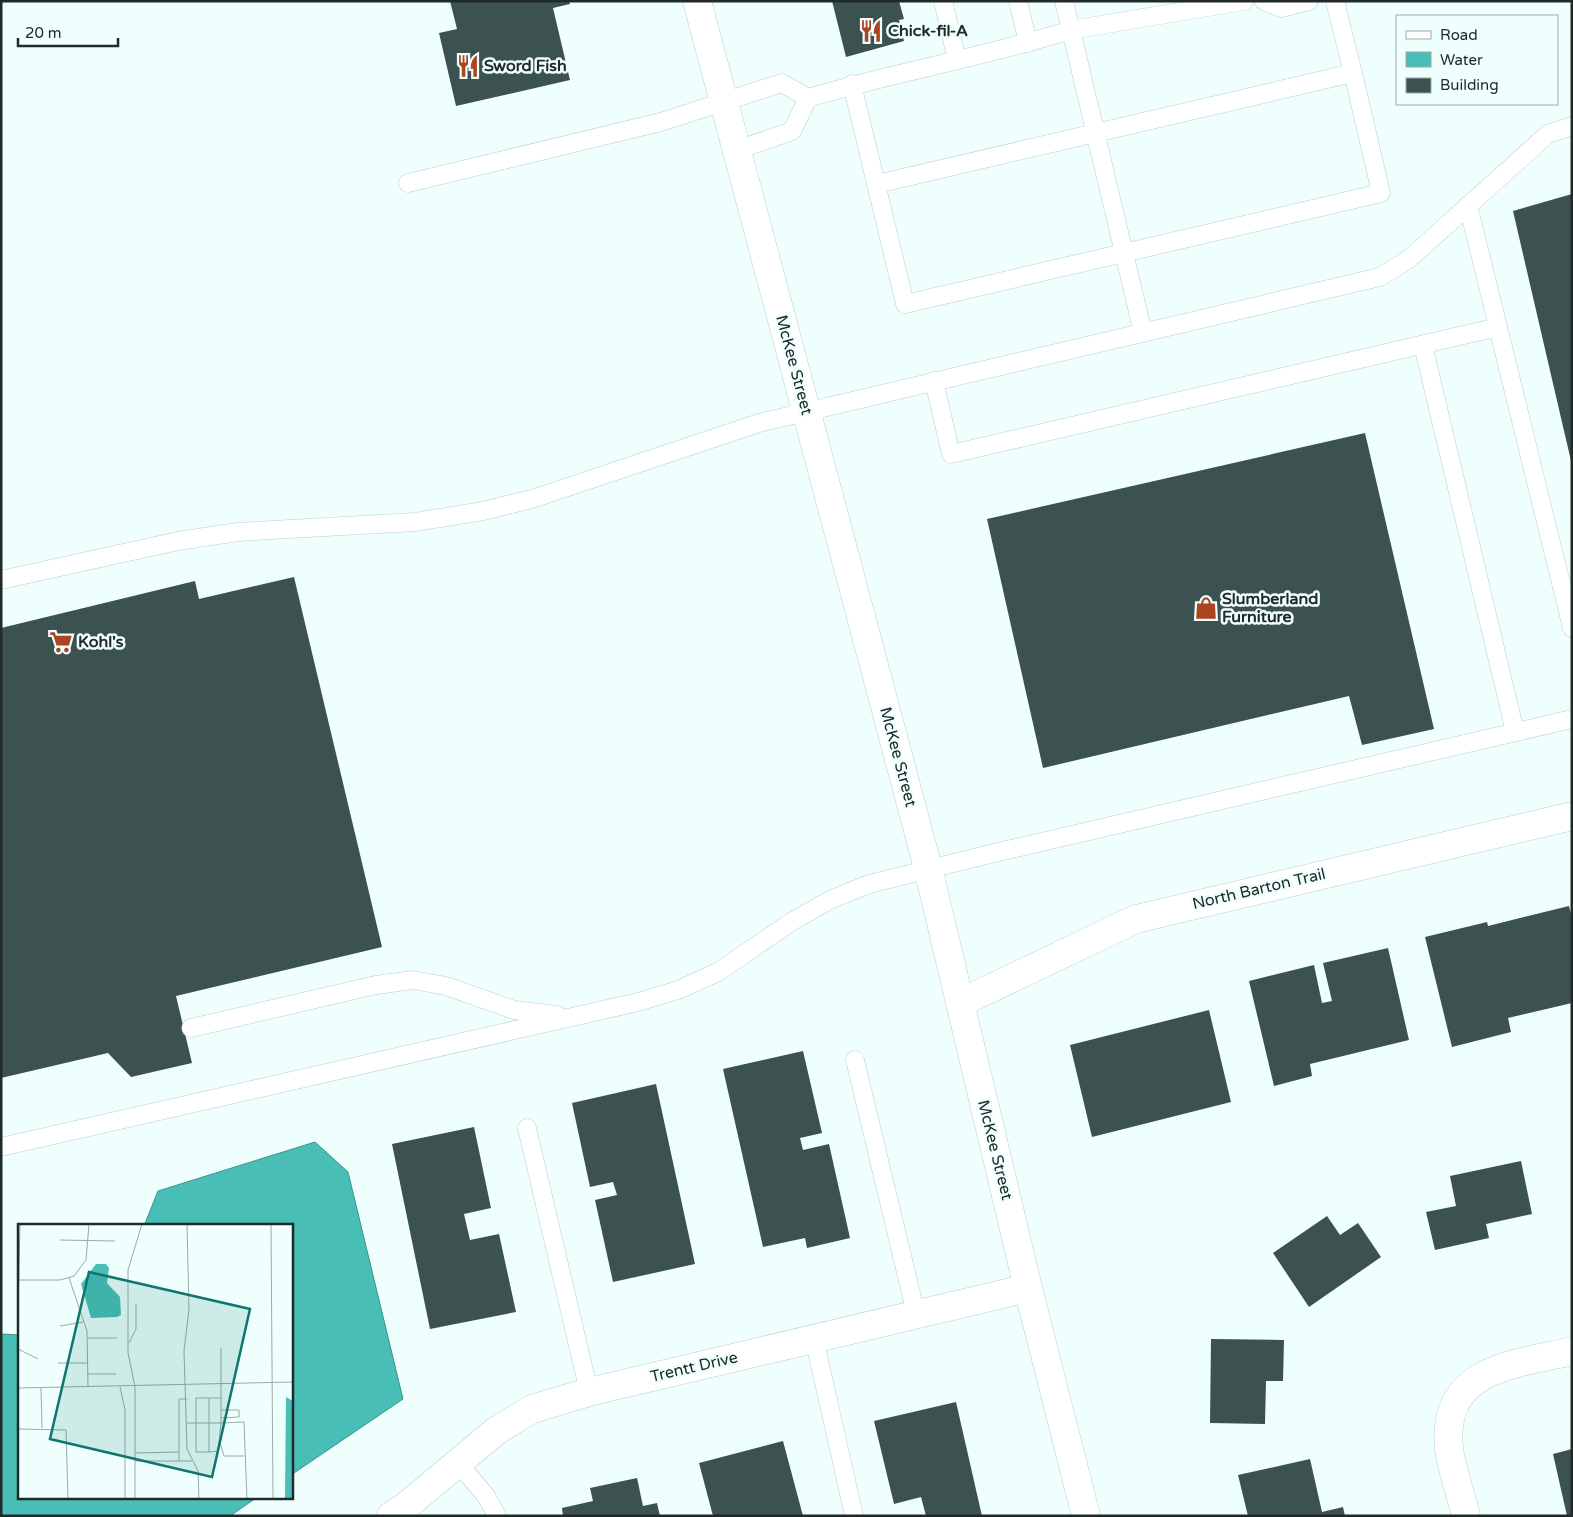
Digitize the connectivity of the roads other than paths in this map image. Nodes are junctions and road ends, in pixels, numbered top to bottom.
1 (698, 1) edge
2 (943, 1) edge
3 (1018, 1) edge
4 (1064, 1) edge
5 (1244, 1) edge
6 (1264, 1) edge
7 (1309, 1) edge
8 (1335, 1) edge
9 (1071, 30) junction
10 (1028, 43) junction
11 (957, 60) junction
12 (1353, 73) junction
13 (852, 84) junction
14 (808, 98) junction
15 (724, 102) junction
16 (1572, 126) edge
17 (1095, 133) junction
18 (737, 150) junction
19 (408, 183) dead end
20 (877, 184) junction
21 (1468, 205) junction
22 (1124, 253) junction
23 (1498, 327) junction
24 (1143, 333) junction
25 (1423, 345) junction
26 (934, 381) junction
27 (806, 411) junction
28 (1, 580) edge
29 (1572, 628) edge
30 (1572, 719) edge
31 (1516, 732) junction
32 (1572, 816) edge
33 (928, 868) junction
34 (960, 1003) junction
35 (587, 1014) junction
36 (191, 1028) dead end
37 (855, 1060) dead end
38 (527, 1128) dead end
39 (1, 1147) edge
40 (1028, 1288) junction
41 (916, 1314) junction
42 (814, 1338) junction
43 (1572, 1351) edge
44 (589, 1392) junction
45 (458, 1464) junction
46 (391, 1516) edge
47 (497, 1516) edge
48 (854, 1516) edge
49 (1086, 1516) edge
50 (1466, 1516) edge

1 - 15 street, McKee Street
2 - 11 lane
3 - 10 lane
4 - 9 lane
5 - 9 lane
6 - 7 lane
8 - 12 lane
9 - 10 lane
9 - 17 lane
10 - 11 lane
11 - 13 lane
12 - 17 lane
12 - 22 lane
13 - 14 lane
13 - 20 lane
14 - 15 lane
14 - 18 lane
15 - 18 street, McKee Street
15 - 19 lane
16 - 21 lane
17 - 20 lane
17 - 22 lane
18 - 27 street, McKee Street
20 - 22 lane
21 - 23 lane
21 - 24 lane
22 - 24 lane
23 - 25 lane
23 - 29 lane
24 - 26 lane
25 - 26 lane
25 - 31 lane
26 - 27 lane
27 - 28 lane
27 - 33 street, McKee Street
30 - 31 lane
31 - 33 lane
32 - 34 street, North Barton Trail
33 - 34 street, McKee Street
33 - 35 lane
34 - 40 street, McKee Street
35 - 36 lane
35 - 39 lane
37 - 41 lane
38 - 44 lane
40 - 41 street, Trentt Drive
40 - 49 street, McKee Street
41 - 42 street, Trentt Drive
42 - 44 street, Trentt Drive
42 - 48 lane
43 - 50 street
44 - 45 street, Trentt Drive
45 - 46 street, Trentt Drive
45 - 47 lane

